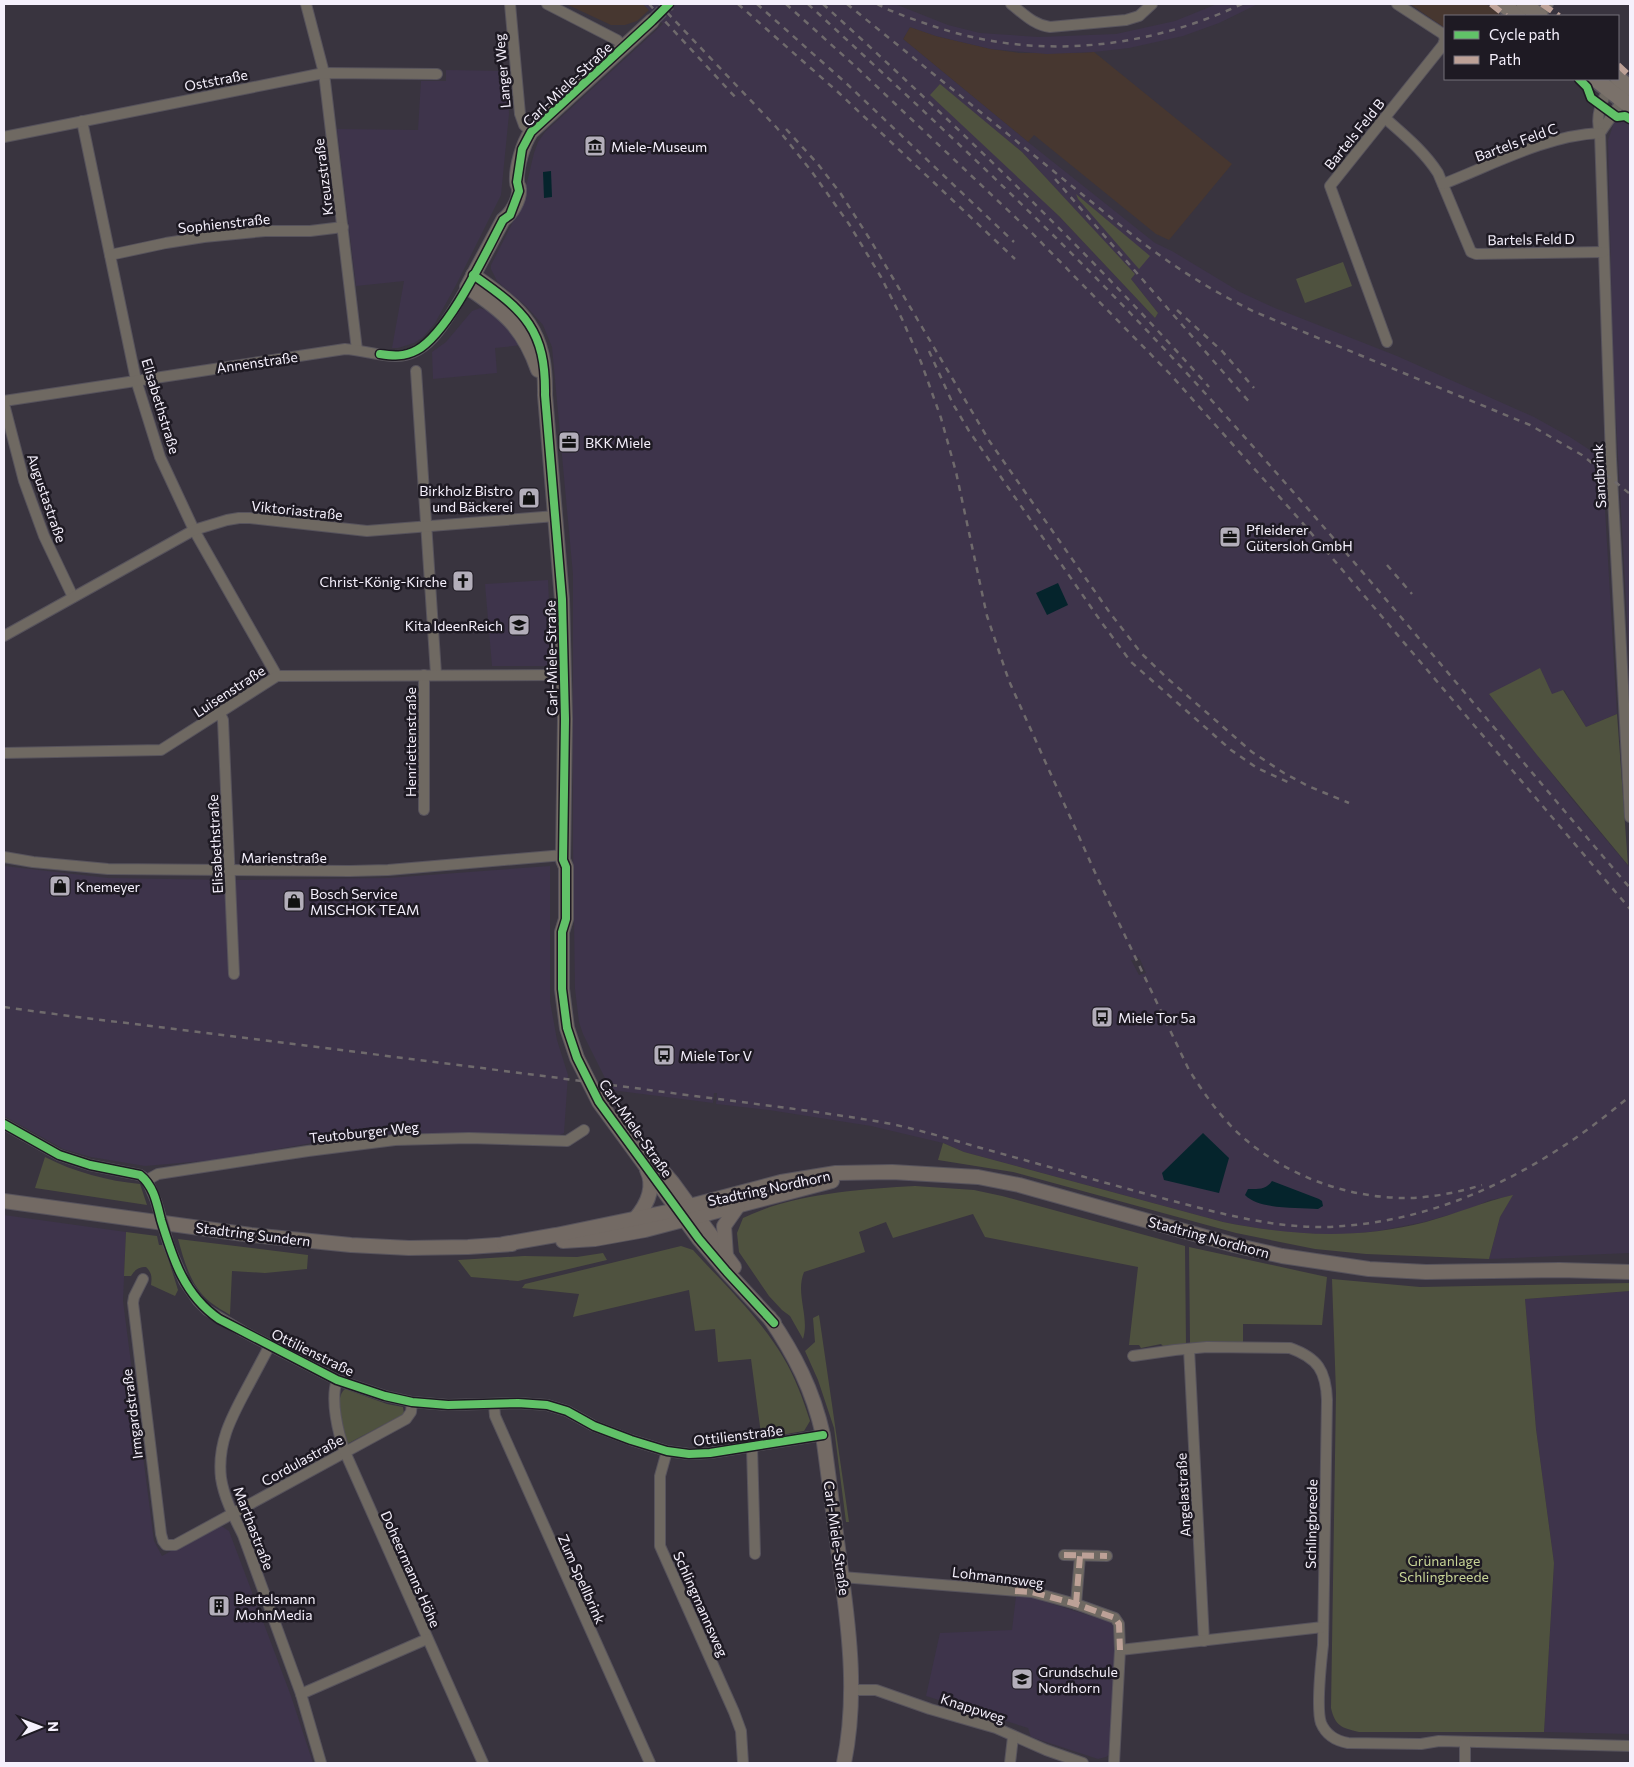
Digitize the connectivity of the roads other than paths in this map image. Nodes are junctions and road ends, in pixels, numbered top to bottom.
1 (306, 4) edge
2 (510, 4) edge
3 (546, 4) edge
4 (1011, 4) edge
5 (1152, 4) edge
6 (1397, 4) edge
7 (1502, 4) edge
8 (1524, 4) edge
9 (1548, 4) edge
10 (1517, 15) edge
11 (1539, 15) edge
12 (1541, 15) edge
13 (652, 21) tunnel mouth
14 (1444, 36) edge
15 (1444, 45) edge
16 (624, 47) junction
17 (324, 73) junction
18 (437, 74) dead end
19 (1601, 80) edge
20 (1614, 82) edge
21 (1628, 96) edge
22 (1385, 118) junction
23 (82, 121) junction
24 (531, 132) junction
25 (1600, 133) junction
26 (4, 137) edge
27 (1443, 184) junction
28 (343, 227) junction
29 (1604, 252) junction
30 (110, 255) junction
31 (470, 281) junction
32 (1387, 342) dead end
33 (357, 350) junction
34 (416, 371) dead end
35 (136, 380) junction
36 (4, 402) edge
37 (556, 516) junction
38 (426, 528) junction
39 (194, 530) junction
40 (73, 597) junction
41 (4, 636) edge
42 (436, 674) junction
43 (424, 675) junction
44 (564, 675) junction
45 (277, 676) junction
46 (220, 714) junction
47 (4, 753) edge
48 (424, 810) dead end
49 (1630, 817) edge
50 (4, 857) edge
51 (563, 858) junction
52 (230, 870) junction
53 (234, 974) dead end
54 (592, 1089) junction
55 (4, 1124) edge
56 (584, 1130) dead end
57 (642, 1161) junction
58 (861, 1172) junction
59 (147, 1180) junction
60 (4, 1202) edge
61 (738, 1206) junction
62 (687, 1212) junction
63 (635, 1219) junction
64 (504, 1244) junction
65 (726, 1257) junction
66 (1630, 1263) edge
67 (1560, 1270) junction
68 (1630, 1272) edge
69 (142, 1279) dead end
70 (774, 1323) junction
71 (270, 1345) junction
72 (1189, 1349) junction
73 (1133, 1356) dead end
74 (337, 1380) junction
75 (412, 1402) junction
76 (494, 1405) junction
77 (823, 1435) junction
78 (752, 1447) junction
79 (667, 1451) junction
80 (345, 1452) junction
81 (232, 1514) junction
82 (166, 1545) joint
83 (755, 1554) dead end
84 (1064, 1555) dead end
85 (1080, 1556) junction
86 (1107, 1556) dead end
87 (842, 1576) junction
88 (1076, 1604) junction
89 (1323, 1627) junction
90 (427, 1639) junction
91 (1204, 1641) junction
92 (1120, 1650) junction
93 (852, 1690) junction
94 (301, 1694) junction
95 (1014, 1737) junction
96 (1465, 1742) junction
97 (1630, 1746) edge
98 (321, 1763) edge
99 (483, 1763) edge
100 (650, 1763) edge
101 (743, 1763) edge
102 (844, 1763) edge
103 (1010, 1763) edge
104 (1083, 1763) edge
105 (1114, 1763) edge
106 (1465, 1763) edge

1 - 17 street, Kreuzstraße
2 - 24 street, Langer Weg
3 - 16 street
4 - 5 street
6 - 14 street, Bartels Feld B
7 - 10 main road
8 - 11 main road
9 - 12 street
13 - 16 street, Carl-Miele-Straße
15 - 22 street, Bartels Feld B
16 - 24 street, Carl-Miele-Straße
17 - 18 street, Oststraße
17 - 23 street, Oststraße
17 - 28 street, Kreuzstraße
19 - 20 main road
20 - 21 main road
20 - 25 street, Sandbrink
21 - 25 street
22 - 27 street, Bartels Feld D
22 - 32 street, Bartels Feld B
23 - 26 street, Oststraße
23 - 30 street, Elisabethstraße
24 - 31 street, Carl-Miele-Straße
25 - 27 street, Bartels Feld C
25 - 29 street, Sandbrink
27 - 29 street, Bartels Feld D
28 - 30 street, Sophienstraße
28 - 33 street, Kreuzstraße
29 - 49 street, Sandbrink
30 - 35 street, Elisabethstraße
31 - 33 street, Annenstraße
31 - 37 street, Carl-Miele-Straße
33 - 35 street, Annenstraße
34 - 38 street
35 - 36 street, Annenstraße
35 - 39 street, Elisabethstraße
36 - 40 street, Augustastraße
37 - 38 street, Viktoriastraße
37 - 44 street, Carl-Miele-Straße
38 - 39 street, Viktoriastraße
38 - 42 street
39 - 40 street, Viktoriastraße
39 - 45 street, Elisabethstraße
40 - 41 street, Viktoriastraße
42 - 43 street, Luisenstraße
42 - 44 street, Luisenstraße
43 - 45 street, Luisenstraße
43 - 48 street, Henriettenstraße
44 - 51 street, Carl-Miele-Straße
45 - 46 street, Luisenstraße
46 - 47 street, Luisenstraße
46 - 52 street, Elisabethstraße
50 - 52 street, Marienstraße
51 - 52 street, Marienstraße
51 - 54 street, Carl-Miele-Straße
52 - 53 street, Elisabethstraße
54 - 57 street, Carl-Miele-Straße
54 - 62 street, Carl-Miele-Straße
55 - 59 street
56 - 59 street, Teutoburger Weg
57 - 62 street, Carl-Miele-Straße
57 - 63 street
58 - 61 street, Stadtring Nordhorn
58 - 62 street, Stadtring Nordhorn
58 - 67 street, Stadtring Nordhorn
59 - 71 street, Ottilienstraße, bridge
60 - 64 street, Stadtring Sundern
61 - 62 street, Stadtring Nordhorn
61 - 65 street
62 - 63 street, Stadtring Sundern
62 - 64 street, Stadtring Sundern
62 - 65 street, Carl-Miele-Straße
62 - 70 street, Carl-Miele-Straße
63 - 64 street, Stadtring Sundern
65 - 70 street, Carl-Miele-Straße
66 - 67 street, Stadtring Nordhorn
67 - 68 street, Stadtring Nordhorn
69 - 82 street, Irmgardstraße
70 - 77 street, Carl-Miele-Straße
71 - 74 street, Ottilienstraße
71 - 81 street, Marthastraße
72 - 73 street, Schlingbreede
72 - 89 street, Schlingbreede
72 - 91 street, Angelastraße
74 - 75 street, Ottilienstraße
74 - 80 street, Doheermanns Höhe
75 - 76 street, Ottilienstraße
75 - 80 street, Cordulastraße
76 - 79 street, Ottilienstraße
76 - 100 street, Zum Spellbrink
77 - 78 street, Ottilienstraße
77 - 87 street, Carl-Miele-Straße
78 - 79 street, Ottilienstraße
78 - 83 street, Ottilienstraße
79 - 101 street, Schlingmannsweg
80 - 81 street, Cordulastraße
80 - 90 street, Doheermanns Höhe
81 - 82 street, Cordulastraße
81 - 94 street, Marthastraße
84 - 85 street
85 - 86 street
85 - 88 street
87 - 88 street, Lohmannsweg
87 - 93 street, Carl-Miele-Straße
88 - 92 street, Lohmannsweg
89 - 91 street
89 - 96 street, Schlingbreede
90 - 94 street
90 - 99 street, Doheermanns Höhe
91 - 92 street
92 - 105 street, Lohmannsweg
93 - 95 street, Knappweg
93 - 102 street, Carl-Miele-Straße
94 - 98 street, Marthastraße
95 - 103 street
95 - 104 street, Knappweg
96 - 97 street, Schlingbreede
96 - 106 street

